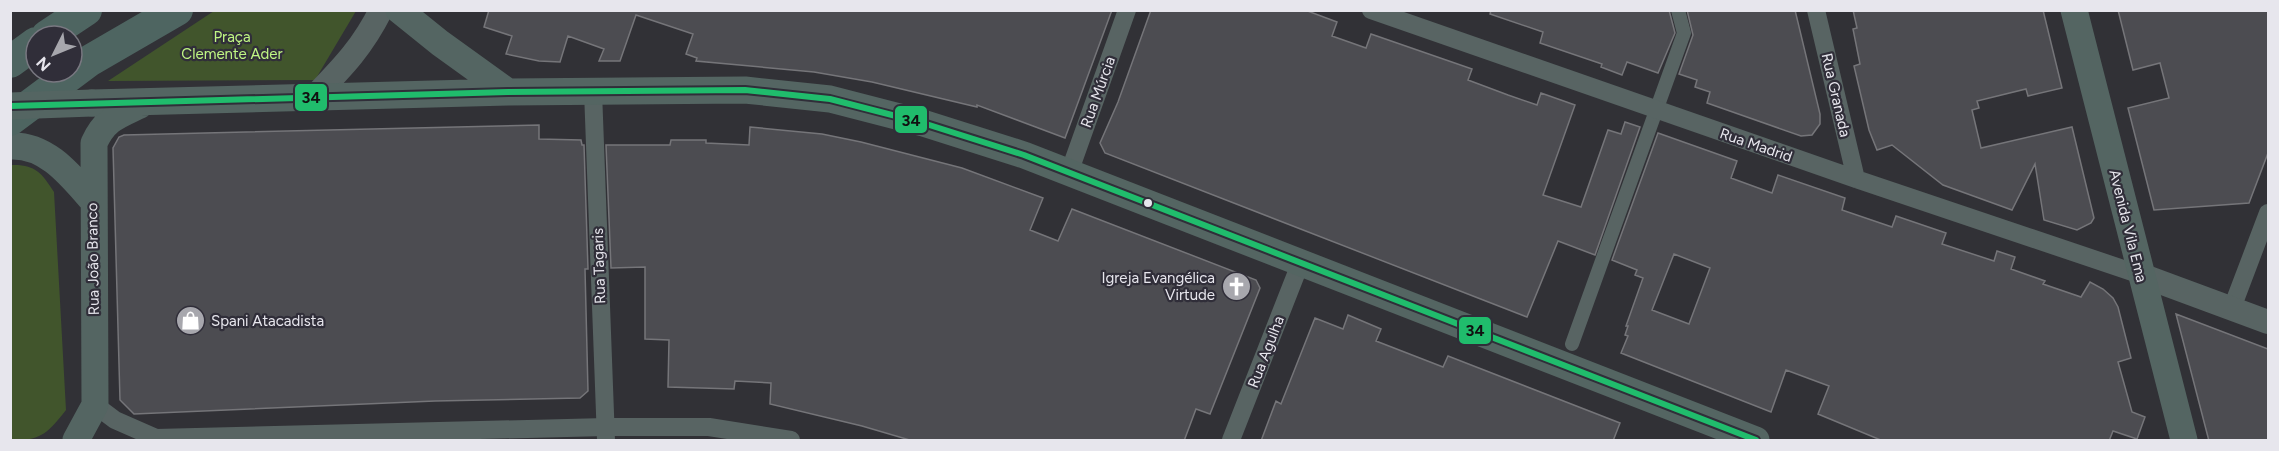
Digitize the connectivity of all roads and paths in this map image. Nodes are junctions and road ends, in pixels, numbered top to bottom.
1 (86, 10) edge
2 (177, 10) edge
3 (381, 10) edge
4 (399, 10) edge
5 (1128, 10) edge
6 (1371, 10) edge
7 (1678, 10) edge
8 (1816, 10) edge
9 (2074, 10) edge
10 (64, 24) edge
11 (24, 52) edge
12 (10, 62) edge
13 (593, 91) junction
14 (508, 92) junction
15 (313, 98) junction
16 (146, 102) junction
17 (10, 106) edge
18 (1656, 110) junction
19 (11, 137) edge
20 (1069, 173) junction
21 (1856, 179) junction
22 (93, 201) junction
23 (2268, 213) edge
24 (1300, 264) junction
25 (2141, 275) junction
26 (2232, 308) junction
27 (2268, 322) edge
28 (1572, 344) dead end
29 (95, 405) junction
30 (606, 434) edge
31 (151, 439) edge
32 (76, 441) edge
33 (791, 441) edge
34 (1231, 441) edge
35 (1756, 441) edge
36 (2184, 441) edge

1 - 10 highway
2 - 19 highway
3 - 15 street
4 - 14 main road
5 - 20 street, Rua Múrcia
6 - 18 street, Rua Madrid
7 - 18 street
8 - 21 street, Rua Granada
9 - 25 main road, Avenida Vila Ema
11 - 12 highway
13 - 14 main road
13 - 20 main road
13 - 30 street, Rua Tagaris
14 - 15 main road
15 - 16 main road
16 - 17 main road, bridge
16 - 22 main road, Rua João Branco
18 - 21 street, Rua Madrid
18 - 28 street
19 - 22 main road
20 - 24 main road
21 - 25 street, Rua Madrid
22 - 29 main road, Rua João Branco
23 - 26 street
24 - 34 street, Rua Agulha
24 - 35 main road
25 - 26 street
25 - 36 main road, Avenida Vila Ema
26 - 27 street
29 - 31 street
29 - 32 main road, Rua João Branco
30 - 31 street
30 - 33 street

